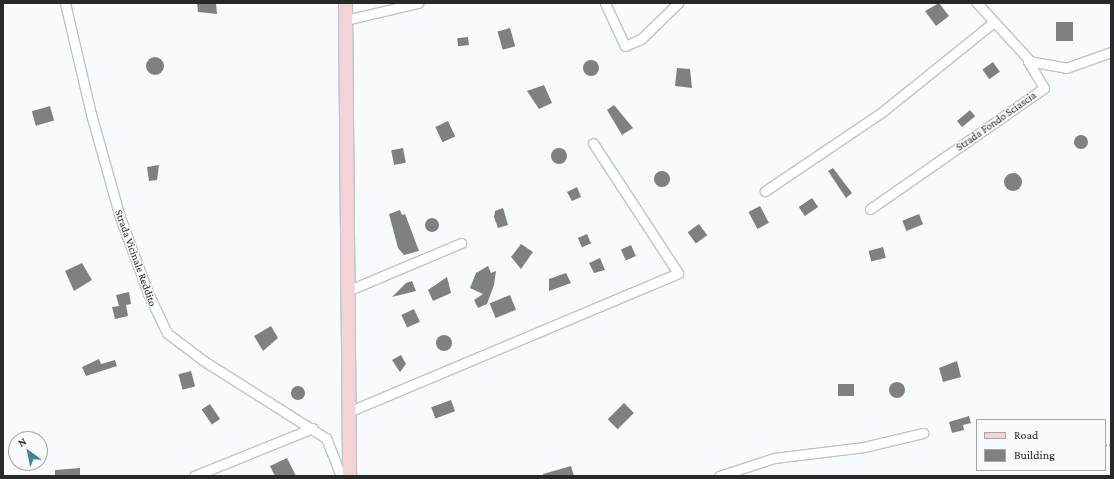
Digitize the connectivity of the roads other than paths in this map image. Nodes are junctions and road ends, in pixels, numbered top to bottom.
1 (65, 3) edge
2 (345, 3) edge
3 (418, 3) edge
4 (605, 3) edge
5 (678, 3) edge
6 (977, 3) edge
7 (345, 20) junction
8 (994, 22) junction
9 (1111, 52) edge
10 (1031, 62) junction
11 (593, 142) dead end
12 (765, 191) dead end
13 (870, 209) dead end
14 (461, 243) dead end
15 (348, 291) junction
16 (348, 412) junction
17 (313, 428) junction
18 (923, 433) dead end
19 (194, 476) edge
20 (341, 476) edge
21 (349, 476) edge
22 (719, 476) edge

1 - 17 street, Strada Vicinale Reddito
2 - 7 main road
3 - 7 street
4 - 5 street
6 - 8 street
7 - 15 main road
8 - 10 street
8 - 12 street
9 - 10 street
10 - 13 street, Strada Fondo Sciascia
11 - 16 street
14 - 15 street
15 - 16 main road
16 - 21 main road
17 - 19 street
17 - 20 street, Strada Vicinale Reddito
18 - 22 street

